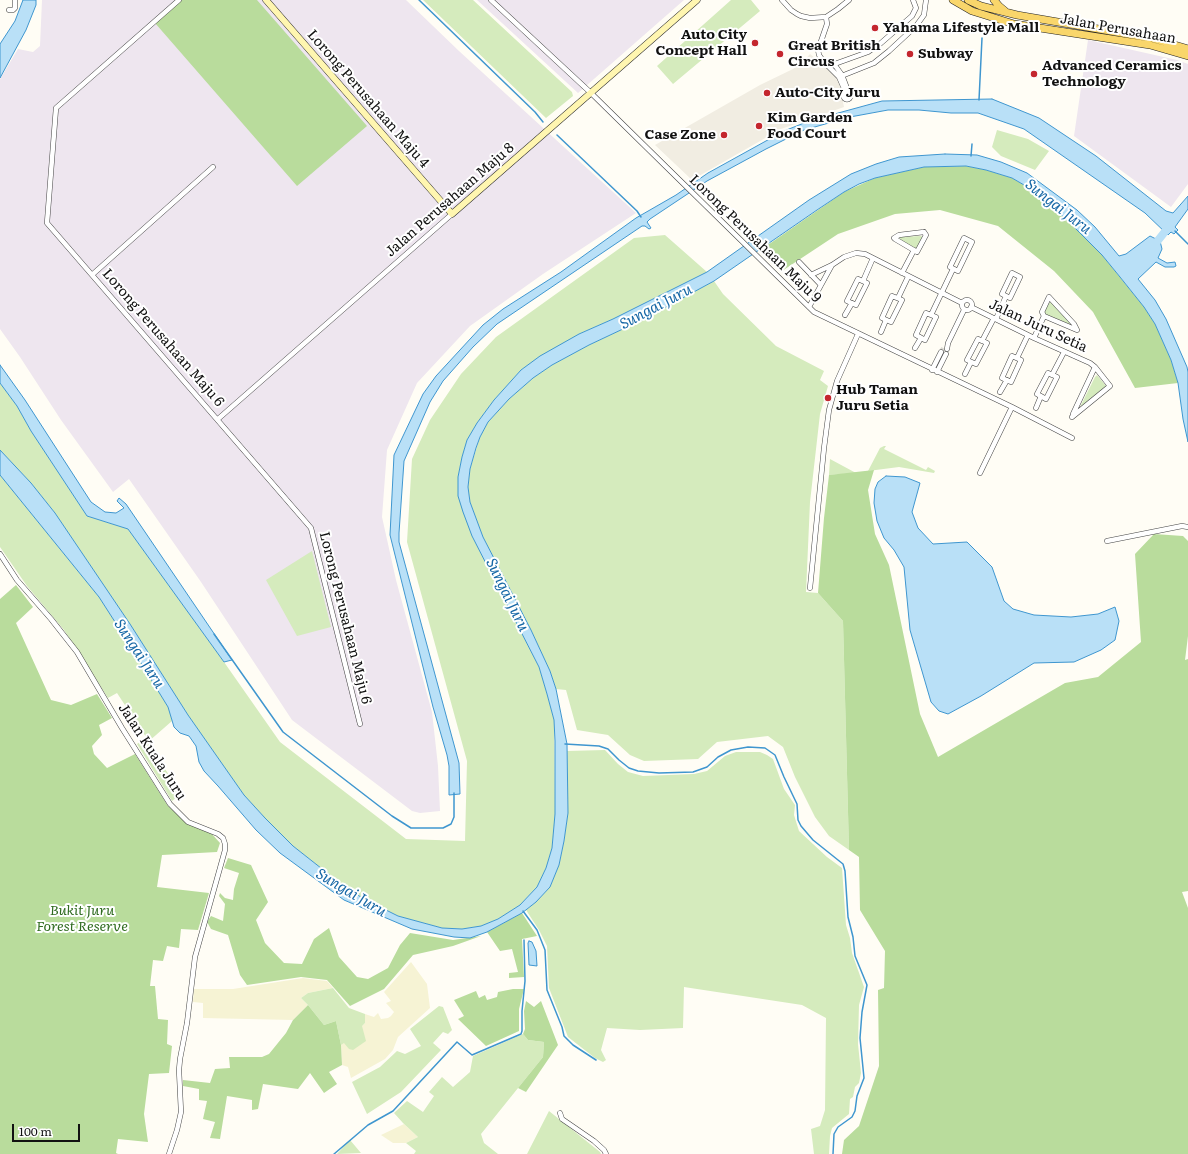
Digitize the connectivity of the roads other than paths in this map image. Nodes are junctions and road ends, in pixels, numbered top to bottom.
1 (15, 0) edge
2 (179, 0) edge
3 (266, 0) edge
4 (491, 0) edge
5 (697, 0) edge
6 (782, 0) edge
7 (849, 0) edge
8 (913, 0) edge
9 (926, 0) edge
10 (953, 0) edge
11 (968, 0) edge
12 (994, 0) edge
13 (978, 6) edge
14 (8, 10) dead end
15 (1006, 12) junction
16 (826, 17) junction
17 (898, 28) junction
18 (905, 36) junction
19 (1188, 50) edge
20 (1188, 56) edge
21 (832, 65) junction
22 (841, 76) junction
23 (591, 93) junction
24 (847, 93) dead end
25 (213, 167) dead end
26 (452, 214) junction
27 (914, 250) junction
28 (873, 258) junction
29 (799, 262) dead end
30 (832, 265) junction
31 (953, 269) junction
32 (902, 273) junction
33 (93, 274) junction
34 (811, 275) junction
35 (908, 277) junction
36 (863, 281) junction
37 (822, 285) junction
38 (941, 293) junction
39 (1006, 296) junction
40 (898, 298) junction
41 (852, 303) junction
42 (962, 303) junction
43 (809, 307) junction
44 (971, 307) junction
45 (964, 310) junction
46 (845, 315) dead end
47 (931, 315) junction
48 (1044, 316) junction
49 (995, 318) junction
50 (886, 320) junction
51 (881, 332) dead end
52 (858, 334) junction
53 (1028, 335) junction
54 (921, 338) junction
55 (1034, 338) junction
56 (982, 341) junction
57 (915, 348) dead end
58 (1064, 352) junction
59 (1017, 358) junction
60 (971, 362) junction
61 (1095, 367) junction
62 (934, 371) junction
63 (965, 374) dead end
64 (1052, 375) junction
65 (1007, 380) junction
66 (1000, 392) dead end
67 (1041, 396) junction
68 (1012, 407) junction
69 (1036, 408) dead end
70 (218, 419) junction
71 (1072, 438) dead end
72 (980, 473) dead end
73 (1188, 527) edge
74 (1107, 541) dead end
75 (0, 554) edge
76 (810, 588) dead end
77 (360, 724) dead end
78 (560, 1113) dead end
79 (169, 1154) edge
80 (606, 1154) edge

1 - 14 street
2 - 33 street, Lorong Perusahaan Maju 6
3 - 26 street, Lorong Perusahaan Maju 4
4 - 23 street, Lorong Perusahaan Maju 9
5 - 23 street, Jalan Perusahaan Maju 8
6 - 16 street
7 - 16 street
8 - 17 street
9 - 18 street
10 - 13 main road, Jalan Perusahaan
11 - 13 main road, Jalan Perusahaan
12 - 15 main road
13 - 15 main road, Jalan Perusahaan
13 - 20 main road, Jalan Perusahaan
15 - 19 main road, Jalan Perusahaan
16 - 21 street
17 - 18 street
17 - 21 street
18 - 22 street
21 - 22 street
22 - 24 street
23 - 26 street, Jalan Perusahaan Maju 8
23 - 43 street, Lorong Perusahaan Maju 9
25 - 33 street
26 - 70 street, Jalan Perusahaan Maju 8
27 - 27 street
27 - 32 street
28 - 30 street, Jalan Juru Setia
28 - 32 street, Jalan Juru Setia
28 - 36 street
29 - 34 street
30 - 34 street
30 - 37 street
31 - 31 street
31 - 38 street
32 - 35 street, Jalan Juru Setia
33 - 70 street, Lorong Perusahaan Maju 6
34 - 37 street
35 - 38 street, Jalan Juru Setia
35 - 40 street
36 - 41 street
36 - 41 street
37 - 43 street
38 - 42 street, Jalan Juru Setia
38 - 47 street
39 - 39 street
39 - 49 street
40 - 50 street
40 - 50 street
41 - 46 street
42 - 44 street, Jalan Juru Setia
42 - 45 street
43 - 52 street, Lorong Perusahaan Maju 9
44 - 45 street, Jalan Juru Setia
44 - 49 street, Jalan Juru Setia
45 - 62 street
47 - 54 street
47 - 54 street
48 - 48 street
48 - 55 street
49 - 53 street, Jalan Juru Setia
49 - 56 street
50 - 51 street
52 - 62 street, Lorong Perusahaan Maju 9
52 - 76 street
53 - 55 street, Jalan Juru Setia
53 - 59 street
54 - 57 street
55 - 58 street, Jalan Juru Setia
56 - 60 street
56 - 60 street
58 - 61 street, Jalan Juru Setia
58 - 64 street
59 - 65 street
59 - 65 street
60 - 63 street
61 - 61 street
62 - 68 street, Lorong Perusahaan Maju 9
64 - 67 street
64 - 67 street
65 - 66 street
67 - 69 street
68 - 71 street, Lorong Perusahaan Maju 9
68 - 72 street
70 - 77 street, Lorong Perusahaan Maju 6
73 - 74 street
75 - 79 street, Jalan Kuala Juru
78 - 80 street

